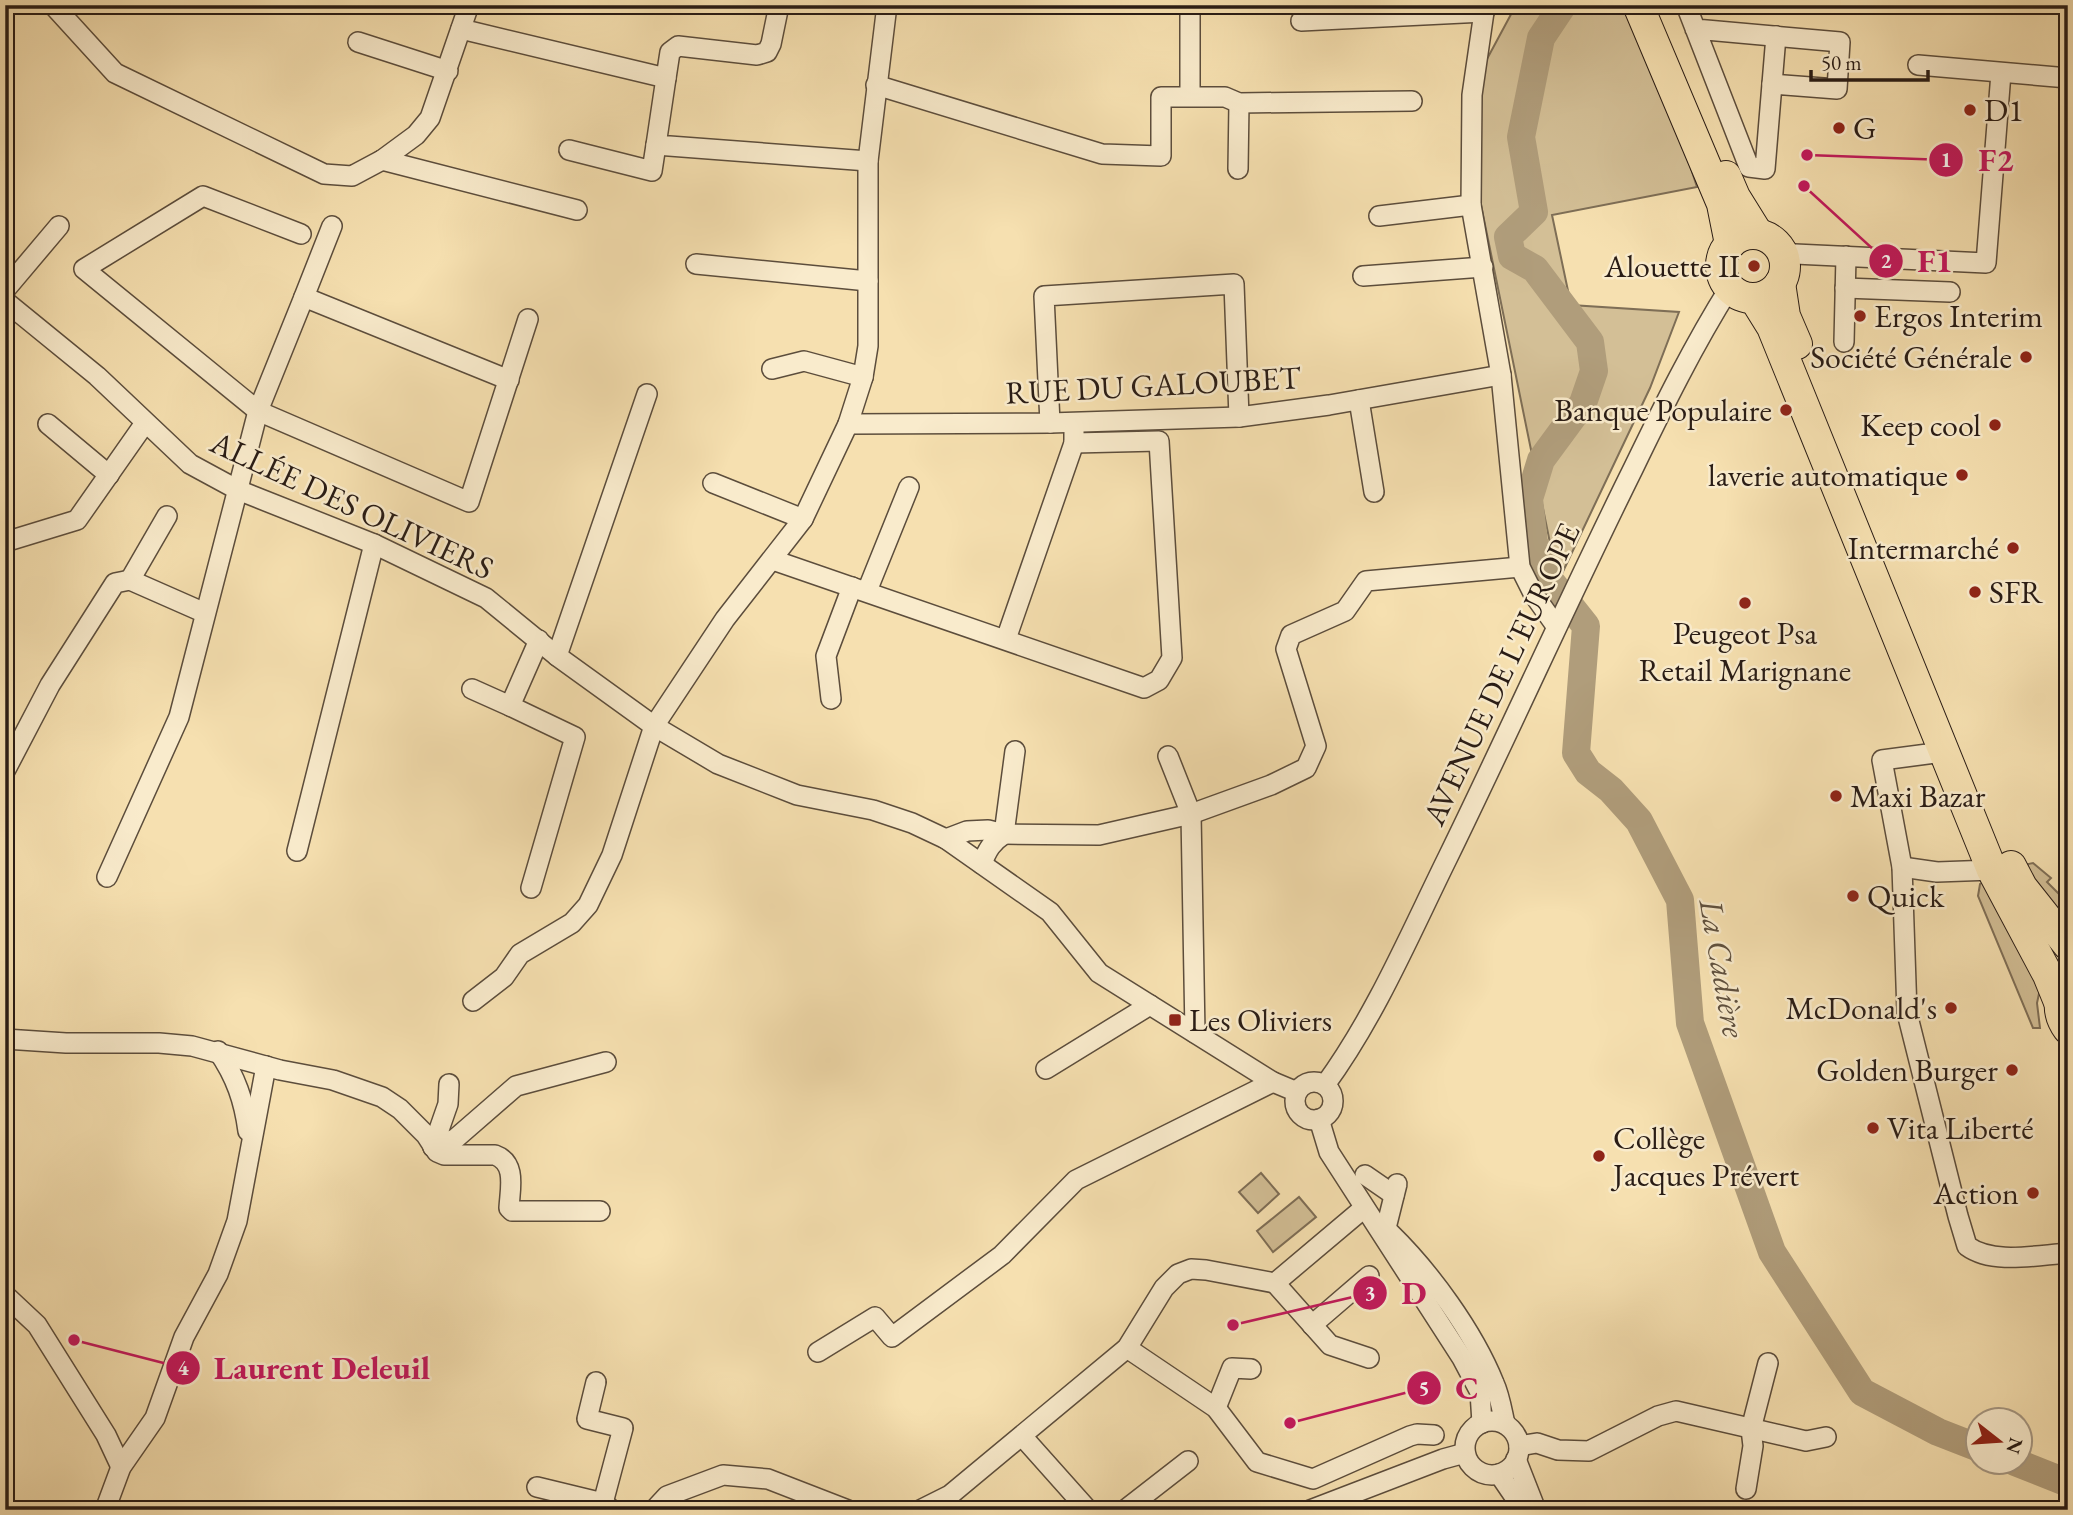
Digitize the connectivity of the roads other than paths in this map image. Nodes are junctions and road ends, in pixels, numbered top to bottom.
1 (53, 5) edge
2 (469, 5) edge
3 (887, 5) edge
4 (1190, 5) edge
5 (1638, 5) edge
6 (1654, 5) edge
7 (1686, 5) edge
8 (1486, 8) edge
9 (778, 10) dead end
10 (1301, 21) dead end
11 (461, 29) junction
12 (1695, 29) junction
13 (1776, 36) junction
14 (358, 42) dead end
15 (1918, 65) dead end
16 (447, 71) junction
17 (2001, 73) junction
18 (666, 78) junction
19 (2068, 78) edge
20 (1772, 84) junction
21 (876, 85) junction
22 (1190, 96) junction
23 (1412, 102) dead end
24 (1239, 103) junction
25 (656, 145) junction
26 (569, 150) dead end
27 (382, 160) junction
28 (868, 161) junction
29 (1238, 169) dead end
30 (1471, 205) junction
31 (577, 210) dead end
32 (1379, 216) dead end
33 (59, 226) dead end
34 (332, 226) dead end
35 (301, 234) dead end
36 (1758, 234) junction
37 (1730, 244) junction
38 (1846, 256) junction
39 (696, 264) dead end
40 (1483, 267) junction
41 (1363, 276) dead end
42 (868, 281) junction
43 (1762, 281) junction
44 (1846, 288) junction
45 (5, 290) edge
46 (1950, 292) dead end
47 (304, 297) junction
48 (5, 301) edge
49 (528, 319) dead end
50 (1844, 342) dead end
51 (772, 369) dead end
52 (1501, 375) junction
53 (863, 377) junction
54 (509, 380) junction
55 (643, 392) dead end
56 (1359, 400) junction
57 (258, 411) junction
58 (1239, 417) junction
59 (1075, 422) junction
60 (145, 423) junction
61 (1050, 423) junction
62 (48, 424) dead end
63 (848, 424) junction
64 (1074, 443) junction
65 (109, 475) junction
66 (713, 483) dead end
67 (909, 487) dead end
68 (238, 490) junction
69 (1374, 492) dead end
70 (167, 516) dead end
71 (803, 519) junction
72 (5, 542) edge
73 (374, 544) junction
74 (773, 559) junction
75 (1520, 567) junction
76 (130, 580) junction
77 (859, 589) junction
78 (205, 613) junction
79 (1558, 622) junction
80 (1006, 639) junction
81 (548, 648) junction
82 (472, 689) dead end
83 (831, 699) dead end
84 (510, 706) junction
85 (654, 726) junction
86 (1015, 751) dead end
87 (1943, 752) junction
88 (1168, 756) dead end
89 (5, 771) edge
90 (1191, 814) junction
91 (1004, 834) junction
92 (946, 839) junction
93 (297, 851) dead end
94 (982, 864) junction
95 (1902, 867) junction
96 (1992, 870) junction
97 (107, 877) dead end
98 (531, 888) dead end
99 (2068, 945) edge
100 (473, 1001) dead end
101 (2065, 1004) edge
102 (1150, 1005) junction
103 (1195, 1033) junction
104 (5, 1039) edge
105 (218, 1051) junction
106 (606, 1062) dead end
107 (266, 1066) junction
108 (1046, 1069) dead end
109 (1273, 1082) junction
110 (449, 1084) dead end
111 (1325, 1085) junction
112 (1297, 1092) junction
113 (1319, 1119) junction
114 (249, 1145) junction
115 (433, 1147) junction
116 (1361, 1176) junction
117 (1364, 1208) junction
118 (600, 1211) dead end
119 (1385, 1228) junction
120 (2068, 1252) edge
121 (1369, 1276) dead end
122 (1275, 1283) junction
123 (5, 1295) edge
124 (1312, 1325) junction
125 (1127, 1348) junction
126 (818, 1352) dead end
127 (1369, 1358) dead end
128 (1768, 1363) dead end
129 (1251, 1369) dead end
130 (596, 1382) dead end
131 (1216, 1408) junction
132 (1482, 1423) junction
133 (1505, 1424) junction
134 (1751, 1429) junction
135 (1434, 1435) dead end
136 (1023, 1436) junction
137 (1826, 1437) dead end
138 (1465, 1452) junction
139 (1517, 1452) junction
140 (1188, 1461) dead end
141 (121, 1467) junction
142 (1499, 1474) junction
143 (537, 1487) dead end
144 (1746, 1489) dead end
145 (954, 1502) edge
146 (607, 1507) edge
147 (105, 1510) edge
148 (654, 1510) edge
149 (847, 1510) edge
150 (920, 1510) edge
151 (1088, 1510) edge
152 (1125, 1510) edge
153 (1310, 1510) edge
154 (1519, 1510) edge
155 (1536, 1510) edge

1 - 27 street
2 - 11 street
3 - 21 street
4 - 22 street
5 - 37 main road
6 - 36 main road
7 - 12 street
8 - 10 street
8 - 30 street
9 - 18 street
11 - 16 street
11 - 18 street
12 - 13 street
12 - 20 street
13 - 20 street
13 - 20 street
14 - 16 street
15 - 17 street
16 - 27 street
17 - 19 street
17 - 38 street
18 - 25 street
21 - 22 street
21 - 28 street
22 - 24 street
23 - 24 street
24 - 29 street
25 - 26 street
25 - 28 street
27 - 31 street
28 - 42 street
30 - 32 street
30 - 40 street
33 - 45 street
34 - 47 street
35 - 57 street
36 - 37 main road
36 - 43 main road
37 - 43 main road
38 - 43 street
38 - 44 street
39 - 42 street
40 - 41 street
40 - 52 street
42 - 53 street
43 - 79 street, AVENUE DE L'EUROPE
43 - 87 main road
43 - 99 main road
44 - 46 street
44 - 50 street
47 - 54 street
47 - 57 street
48 - 60 street, ALLÉE DES OLIVIERS
49 - 54 street
51 - 53 street
52 - 56 street, RUE DU GALOUBET
52 - 75 street
53 - 63 street
54 - 57 street
55 - 81 street
56 - 58 street, RUE DU GALOUBET
56 - 69 street
57 - 68 street
58 - 59 street, RUE DU GALOUBET
58 - 61 street
59 - 61 street, RUE DU GALOUBET
59 - 64 street
60 - 65 street
60 - 68 street, ALLÉE DES OLIVIERS
61 - 63 street, RUE DU GALOUBET
62 - 65 street
63 - 71 street
64 - 80 street
64 - 80 street
65 - 72 street
66 - 71 street
67 - 77 street
68 - 73 street, ALLÉE DES OLIVIERS
68 - 78 street
70 - 76 street
71 - 74 street
73 - 81 street, ALLÉE DES OLIVIERS
73 - 93 street
74 - 77 street
74 - 85 street
75 - 79 street
75 - 90 street
76 - 78 street
76 - 89 street
77 - 80 street
77 - 83 street
78 - 97 street
79 - 111 street, AVENUE DE L'EUROPE
81 - 84 street
81 - 85 street, ALLÉE DES OLIVIERS
82 - 84 street
84 - 98 street
85 - 92 street, ALLÉE DES OLIVIERS
85 - 100 street
86 - 91 street
87 - 95 street
87 - 96 main road
88 - 90 street
90 - 91 street
90 - 103 street
91 - 92 street
91 - 94 street
92 - 94 street, ALLÉE DES OLIVIERS
94 - 102 street, ALLÉE DES OLIVIERS
95 - 96 street
95 - 120 street
96 - 101 main road
102 - 103 street, ALLÉE DES OLIVIERS
102 - 108 street
103 - 109 street, ALLÉE DES OLIVIERS
104 - 105 street
105 - 107 street
105 - 114 street
106 - 115 street
107 - 114 street
107 - 115 street
109 - 112 street, ALLÉE DES OLIVIERS
109 - 126 street
110 - 115 street
111 - 112 street
111 - 113 street
112 - 113 street
113 - 116 street
114 - 141 street
115 - 118 street
116 - 117 street
116 - 119 street
117 - 119 street
117 - 122 street
117 - 132 street
119 - 133 street
121 - 124 street
122 - 124 street
122 - 125 street
123 - 141 street
124 - 127 street
125 - 131 street
125 - 136 street
128 - 134 street
129 - 131 street
130 - 146 street
131 - 135 street
132 - 133 street
132 - 138 street
133 - 139 street
134 - 137 street
134 - 139 street
134 - 144 street
136 - 145 street
136 - 151 street
138 - 142 street
138 - 153 street
139 - 142 street
139 - 155 street
140 - 152 street
141 - 147 street
142 - 154 street
143 - 146 street
145 - 150 street
148 - 149 street

